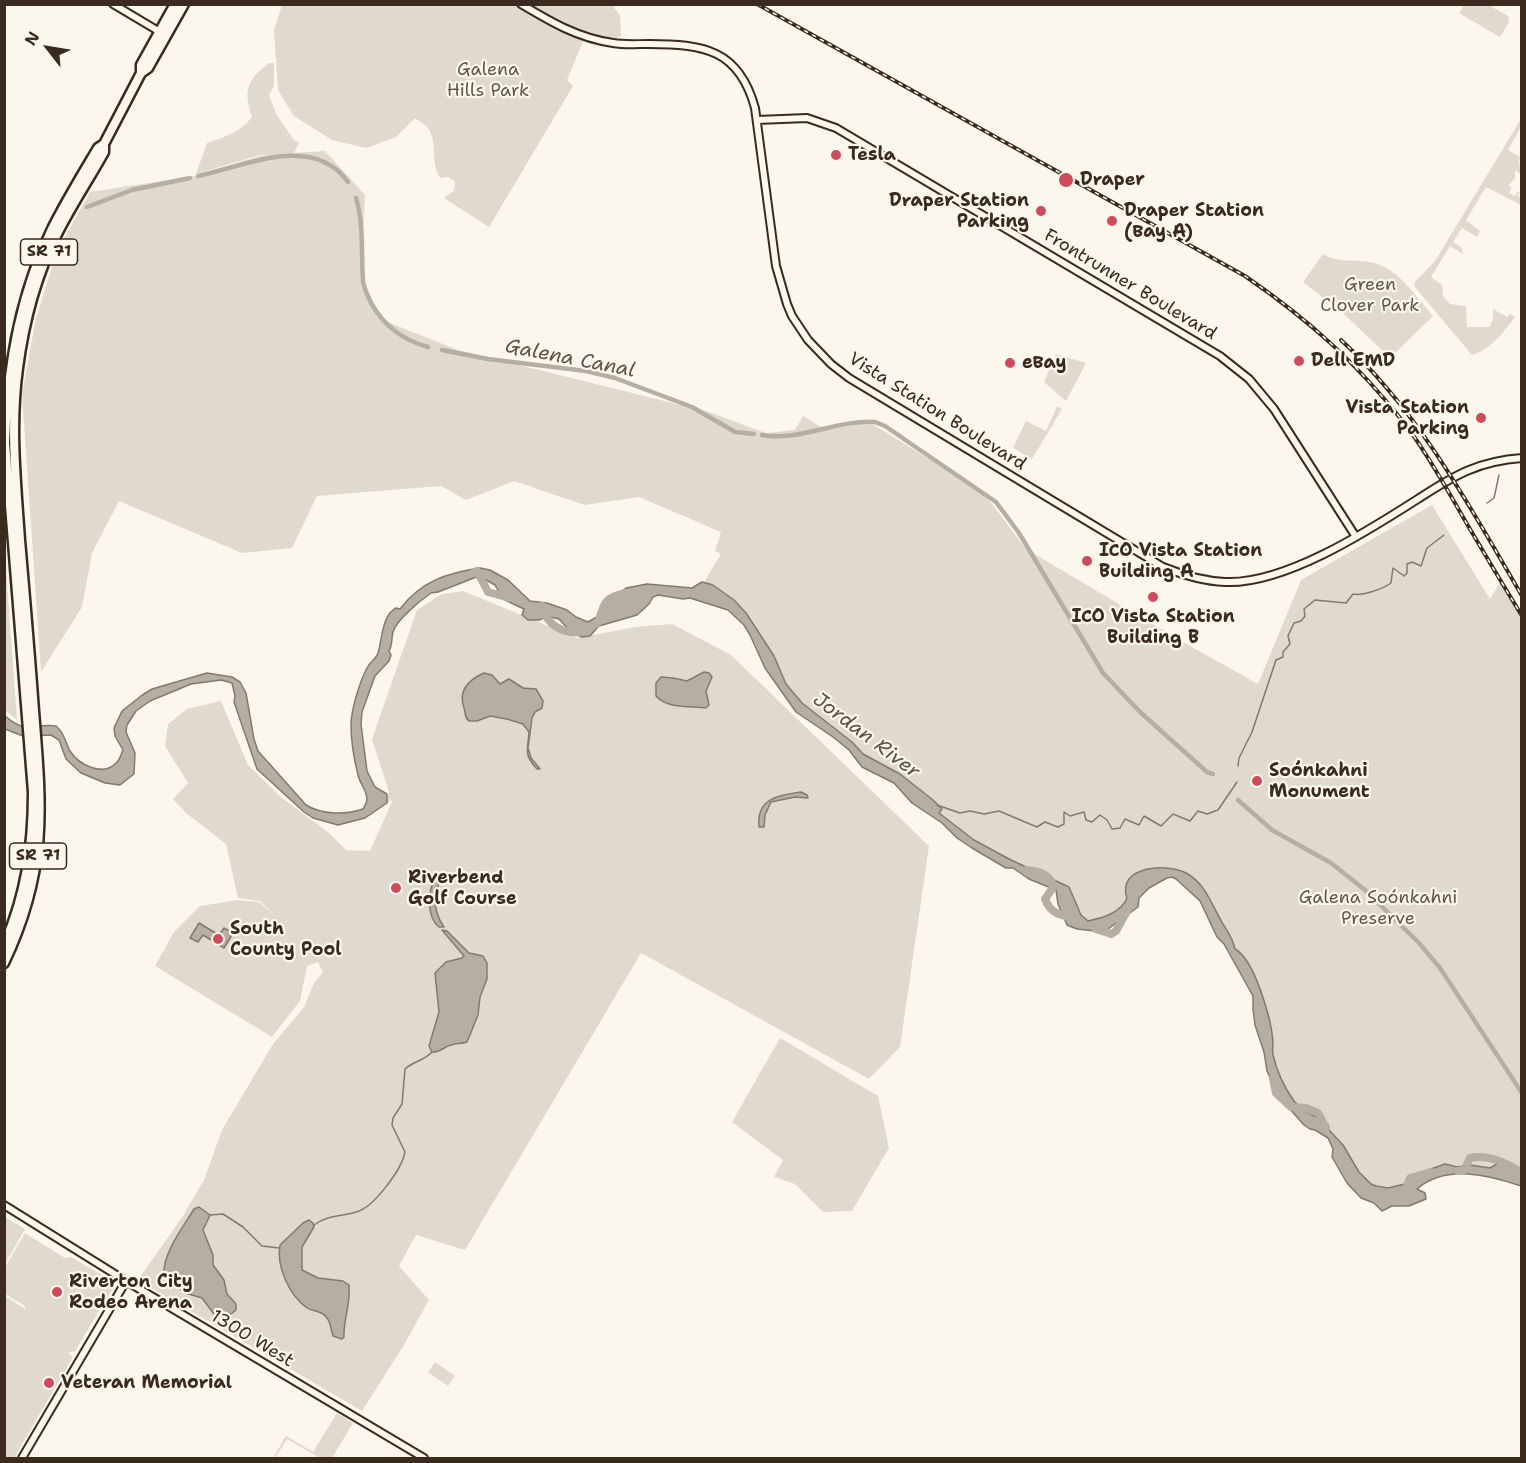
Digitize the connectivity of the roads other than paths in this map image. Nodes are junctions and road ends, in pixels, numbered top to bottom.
1 (113, 4) edge
2 (175, 4) edge
3 (184, 4) edge
4 (520, 4) edge
5 (160, 32) junction
6 (141, 73) junction
7 (757, 120) junction
8 (1521, 458) edge
9 (1356, 537) junction
10 (33, 744) junction
11 (4, 945) edge
12 (4, 963) edge
13 (4, 1205) edge
14 (126, 1281) junction
15 (22, 1458) edge
16 (424, 1458) edge

1 - 5 street
2 - 5 main road, SR 71
3 - 6 main road, SR 71
4 - 7 street, Vista Station Boulevard
5 - 6 main road, SR 71
6 - 10 main road, SR 71
7 - 9 street, Frontrunner Boulevard
7 - 9 street, Vista Station Boulevard
8 - 9 street, Vista Station Boulevard
10 - 11 main road, SR 71
10 - 12 main road, SR 71
13 - 14 street, 1300 West
14 - 15 street
14 - 16 street, 1300 West

